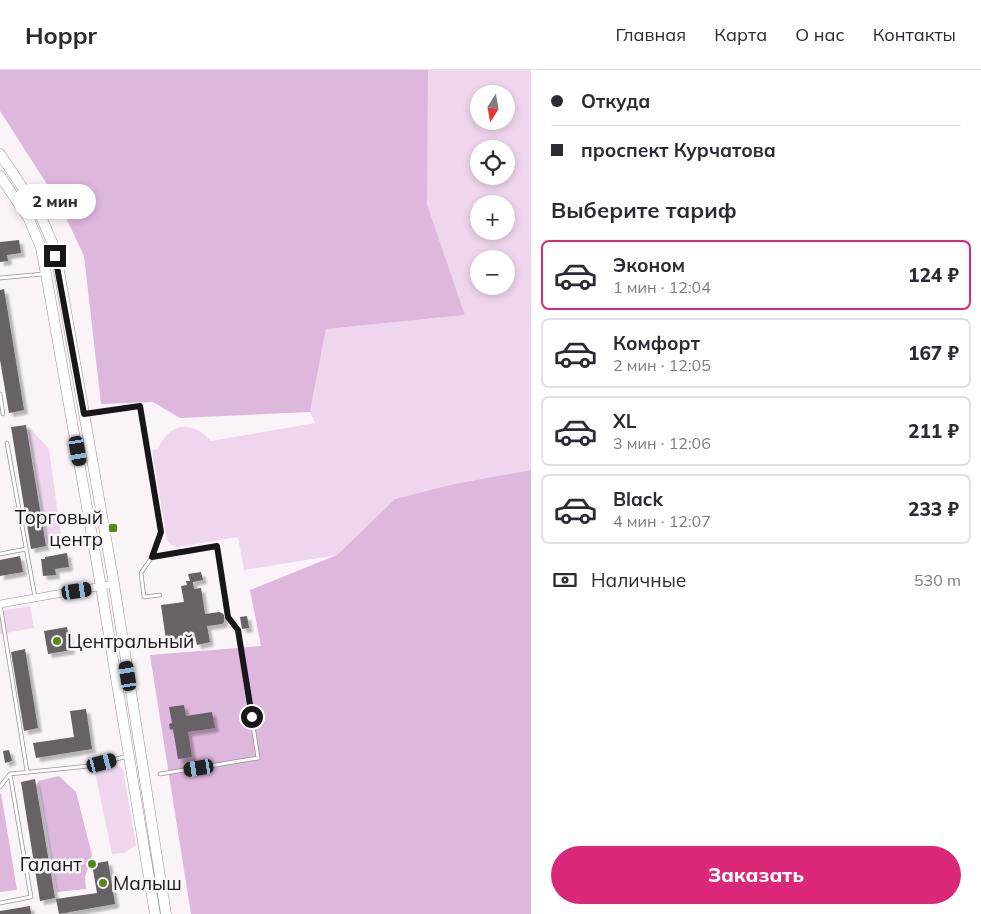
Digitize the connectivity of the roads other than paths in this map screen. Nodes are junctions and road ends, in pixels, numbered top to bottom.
1 (0, 154) edge
2 (0, 176) edge
3 (39, 212) junction
4 (29, 219) junction
5 (46, 274) junction
6 (0, 278) edge
7 (0, 394) edge
8 (3, 414) dead end
9 (84, 414) junction
10 (7, 443) dead end
11 (26, 550) junction
12 (0, 554) edge
13 (152, 557) junction
14 (114, 584) junction
15 (101, 587) junction
16 (160, 595) dead end
17 (35, 598) junction
18 (0, 604) edge
19 (129, 756) junction
20 (27, 771) junction
21 (10, 774) junction
22 (160, 774) dead end
23 (0, 787) edge
24 (0, 903) edge
25 (155, 914) edge
26 (166, 914) edge

1 - 3 main road
2 - 4 main road
3 - 4 main road
3 - 9 main road
4 - 5 main road
5 - 6 lane
5 - 15 main road
7 - 8 lane
9 - 13 lane
9 - 14 main road
10 - 11 lane
11 - 12 lane
11 - 17 lane
13 - 16 lane
13 - 22 lane
14 - 15 street
14 - 26 main road
15 - 17 street
15 - 19 main road
17 - 18 street
18 - 20 lane
19 - 20 lane
19 - 25 main road
20 - 21 lane
21 - 23 lane
21 - 24 lane

